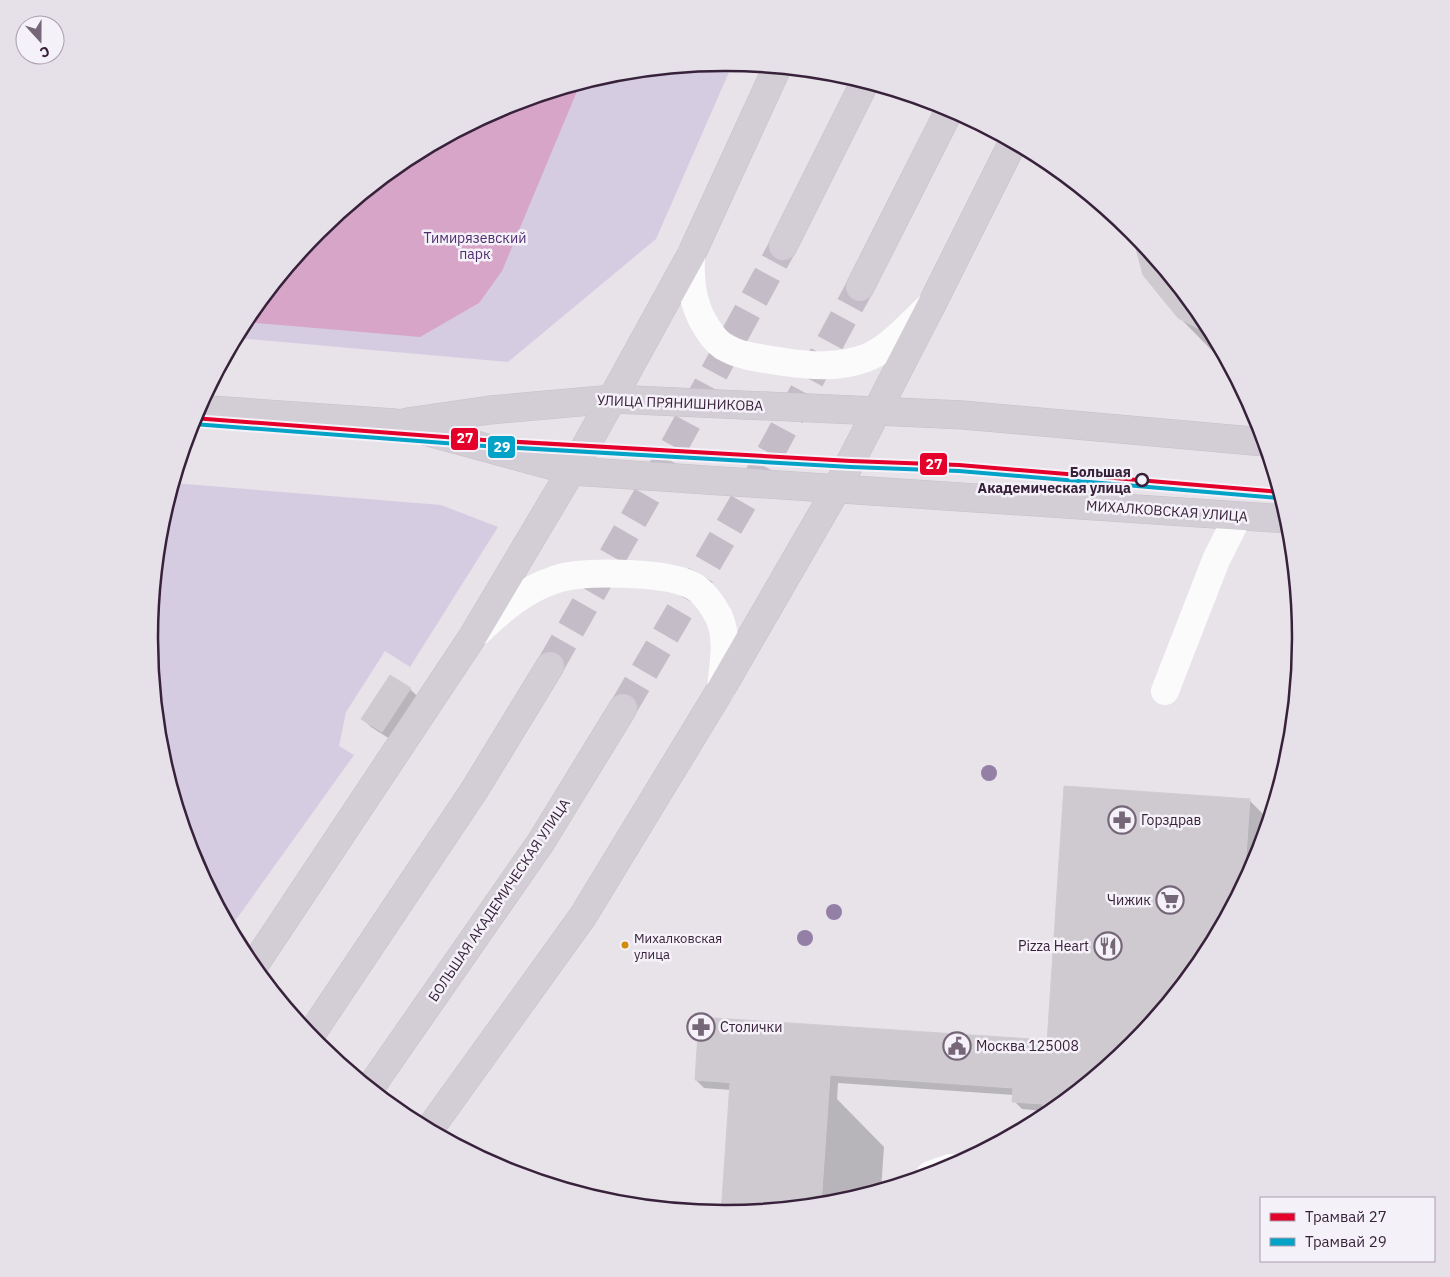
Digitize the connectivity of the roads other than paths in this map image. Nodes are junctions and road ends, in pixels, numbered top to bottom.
1 (775, 73) edge
2 (861, 88) edge
3 (946, 116) edge
4 (1010, 148) edge
5 (783, 246) tunnel mouth
6 (691, 255) junction
7 (860, 287) tunnel mouth
8 (932, 304) junction
9 (612, 399) junction
10 (206, 410) edge
11 (877, 411) junction
12 (395, 423) junction
13 (1257, 441) edge
14 (572, 471) junction
15 (836, 490) junction
16 (1238, 516) junction
17 (1279, 518) edge
18 (474, 636) junction
19 (550, 666) tunnel mouth
20 (721, 689) junction
21 (1165, 691) dead end
22 (623, 708) tunnel mouth
23 (258, 960) edge
24 (314, 1030) edge
25 (373, 1083) edge
26 (433, 1125) edge

1 - 6 main road
2 - 5 main road
3 - 7 main road
4 - 8 main road
6 - 8 street
6 - 9 main road
8 - 11 main road
9 - 11 main road, УЛИЦА ПРЯНИШНИКОВА
9 - 12 main road, УЛИЦА ПРЯНИШНИКОВА
9 - 14 main road
10 - 12 main road, УЛИЦА ПРЯНИШНИКОВА
11 - 13 main road
11 - 15 main road
12 - 14 main road, УЛИЦА ПРЯНИШНИКОВА
14 - 15 main road, УЛИЦА ПРЯНИШНИКОВА
14 - 18 main road
15 - 16 main road, МИХАЛКОВСКАЯ УЛИЦА
15 - 20 main road
16 - 17 main road, МИХАЛКОВСКАЯ УЛИЦА
16 - 21 street
18 - 20 street
18 - 23 main road
19 - 24 main road
20 - 26 main road
22 - 25 main road, БОЛЬШАЯ АКАДЕМИЧЕСКАЯ УЛИЦА

